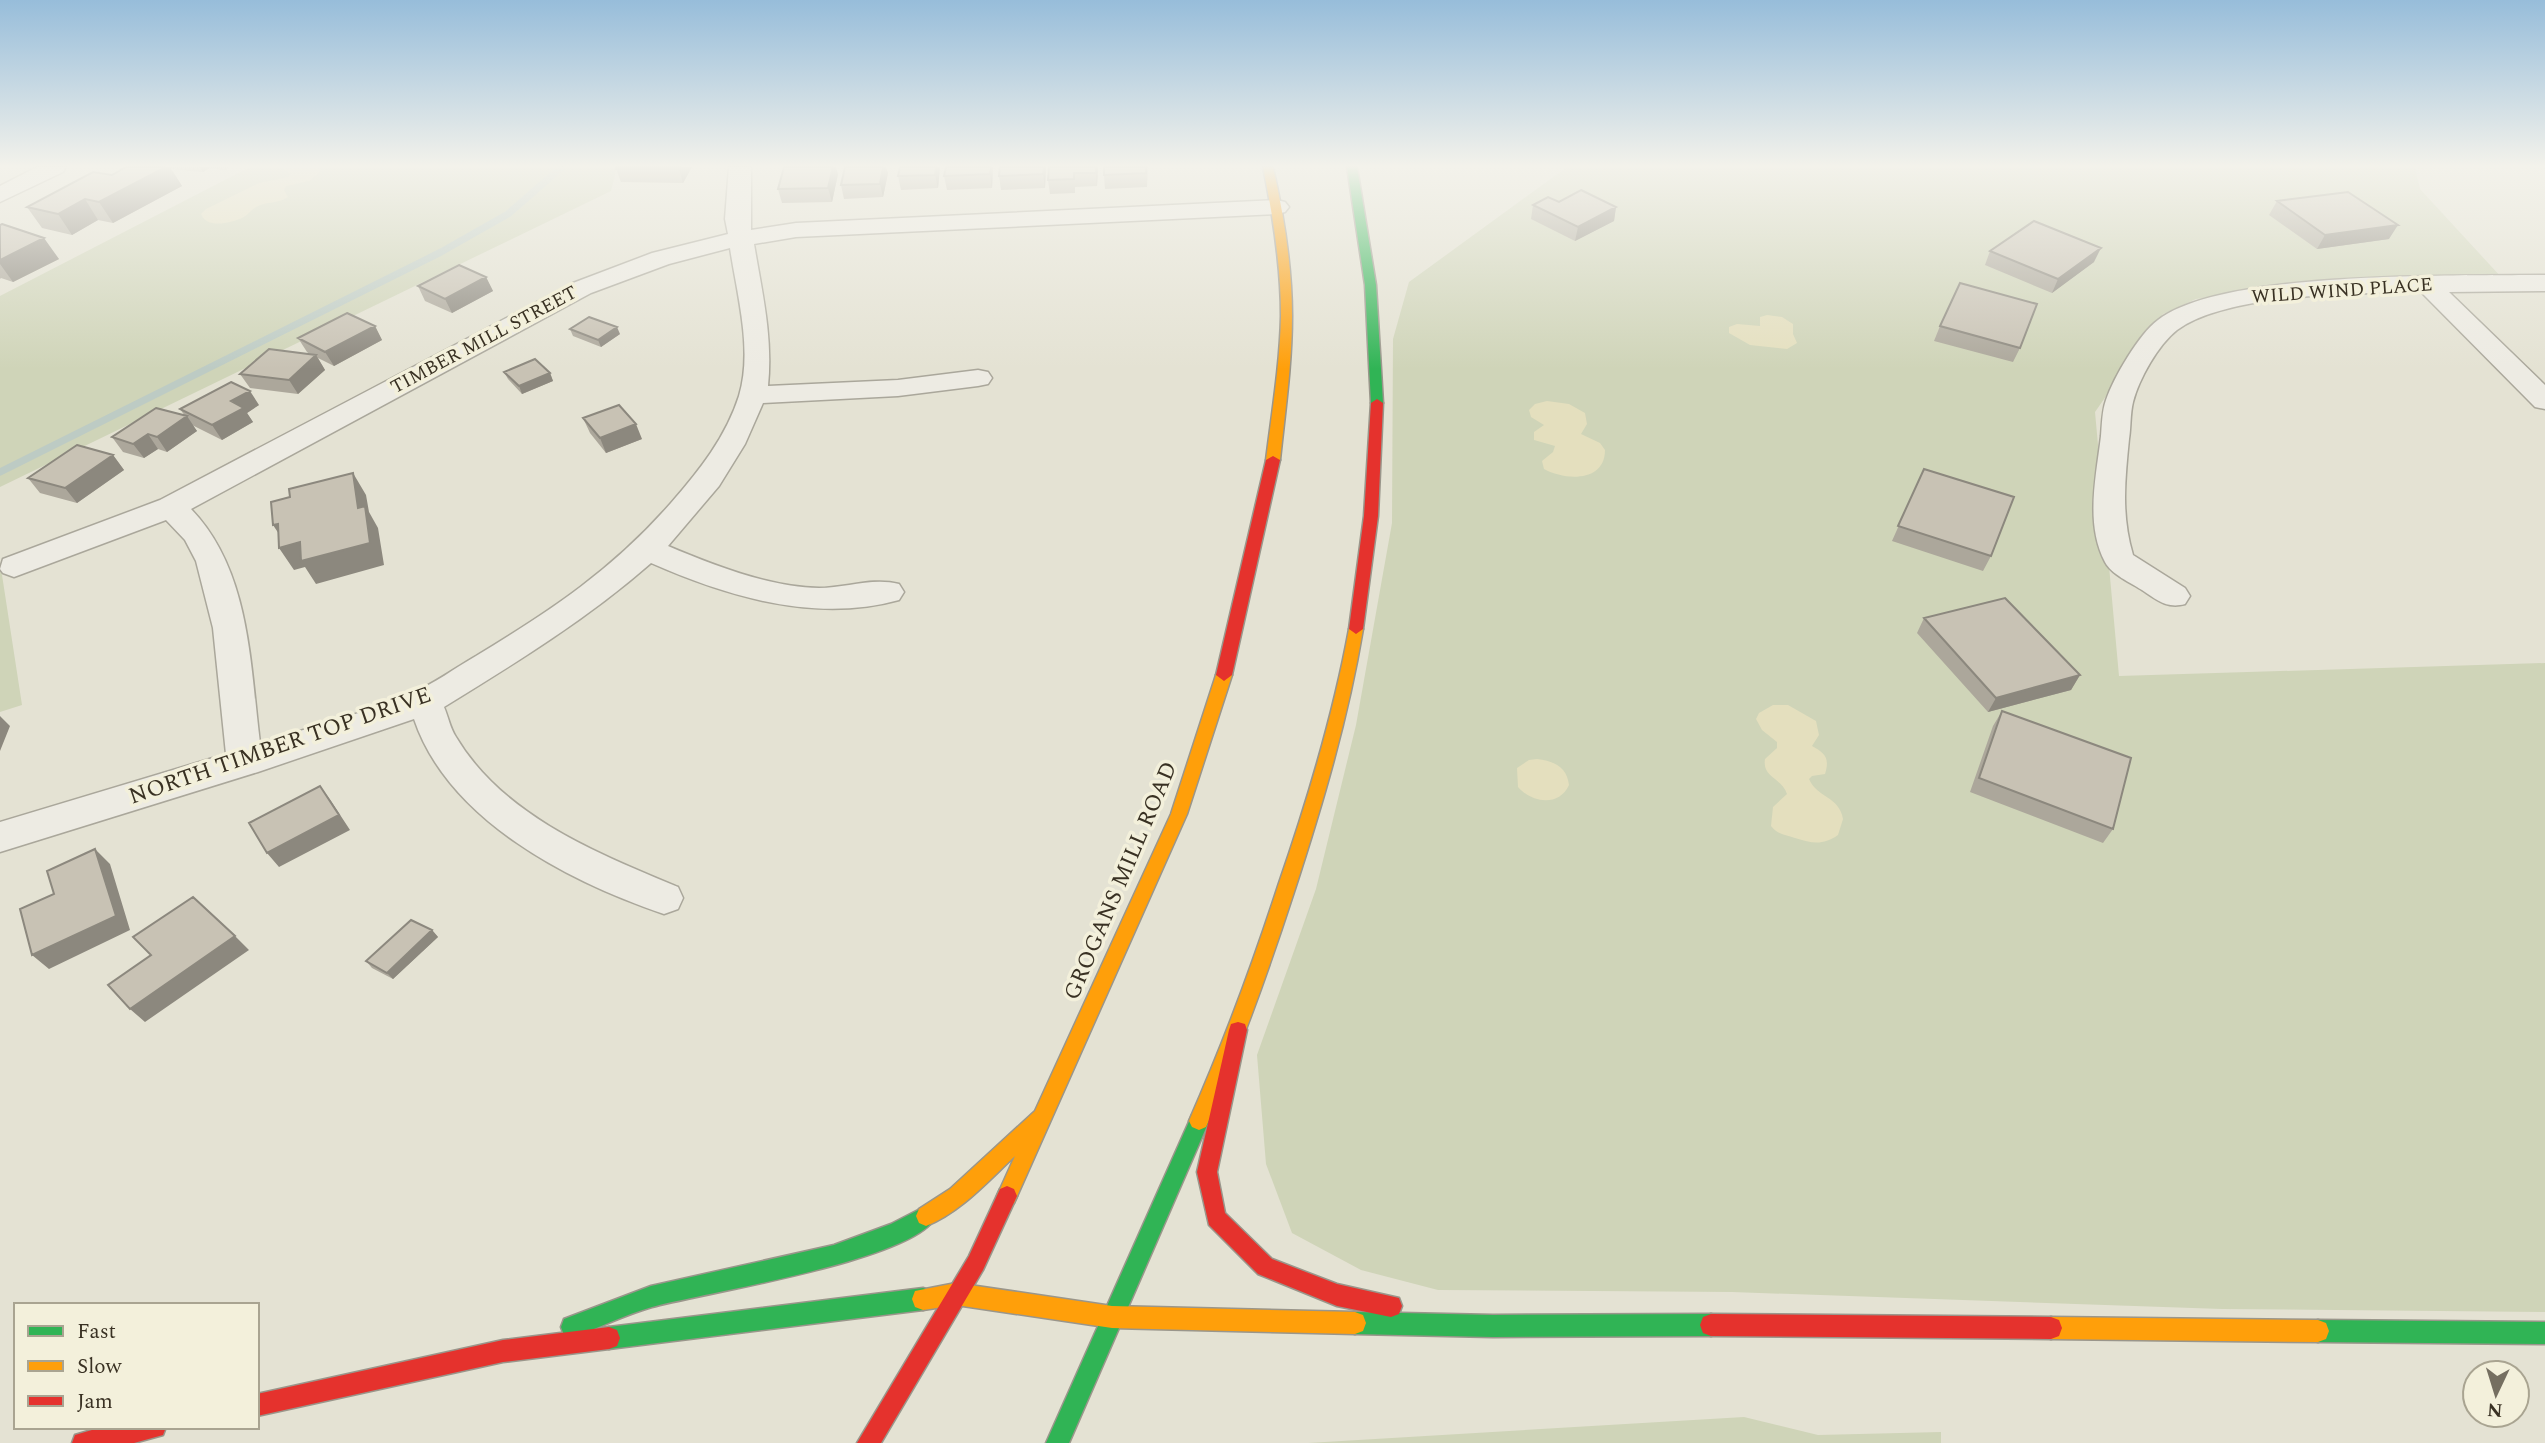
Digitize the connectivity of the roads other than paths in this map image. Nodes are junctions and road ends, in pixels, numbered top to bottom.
1 (739, 234) edge
2 (765, 234) edge
3 (1280, 234) edge
4 (1367, 234) edge
5 (739, 238) junction
6 (2545, 283) edge
7 (2428, 285) junction
8 (978, 378) dead end
9 (753, 395) junction
10 (2545, 401) edge
11 (172, 507) junction
12 (648, 549) junction
13 (14, 566) dead end
14 (888, 592) dead end
15 (2174, 596) dead end
16 (425, 702) junction
17 (245, 762) junction
18 (0, 837) edge
19 (664, 898) dead end
20 (1238, 1030) junction
21 (1045, 1115) junction
22 (956, 1294) junction
23 (1112, 1317) junction
24 (1493, 1326) junction
25 (2545, 1333) edge
26 (503, 1352) junction
27 (259, 1405) edge
28 (146, 1429) edge
29 (83, 1443) edge
30 (868, 1443) edge
31 (1057, 1443) edge

1 - 5 street, NORTH TIMBER TOP DRIVE
2 - 5 street, TIMBER MILL STREET
3 - 21 main road, GROGANS MILL ROAD
4 - 20 main road
5 - 9 street, NORTH TIMBER TOP DRIVE
5 - 11 street, TIMBER MILL STREET
6 - 7 street, WILD WIND PLACE
7 - 10 street
7 - 15 street, WILD WIND PLACE
8 - 9 street
9 - 12 street, NORTH TIMBER TOP DRIVE
11 - 13 street, TIMBER MILL STREET
11 - 17 street
12 - 14 street
12 - 16 street, NORTH TIMBER TOP DRIVE
16 - 17 street, NORTH TIMBER TOP DRIVE
16 - 19 street
17 - 18 street, NORTH TIMBER TOP DRIVE
20 - 23 main road
20 - 24 main road
21 - 22 main road, GROGANS MILL ROAD
21 - 26 main road
22 - 23 main road
22 - 26 main road
22 - 30 main road, GROGANS MILL ROAD
23 - 24 main road
23 - 31 main road
24 - 25 main road
26 - 27 main road
28 - 29 main road

